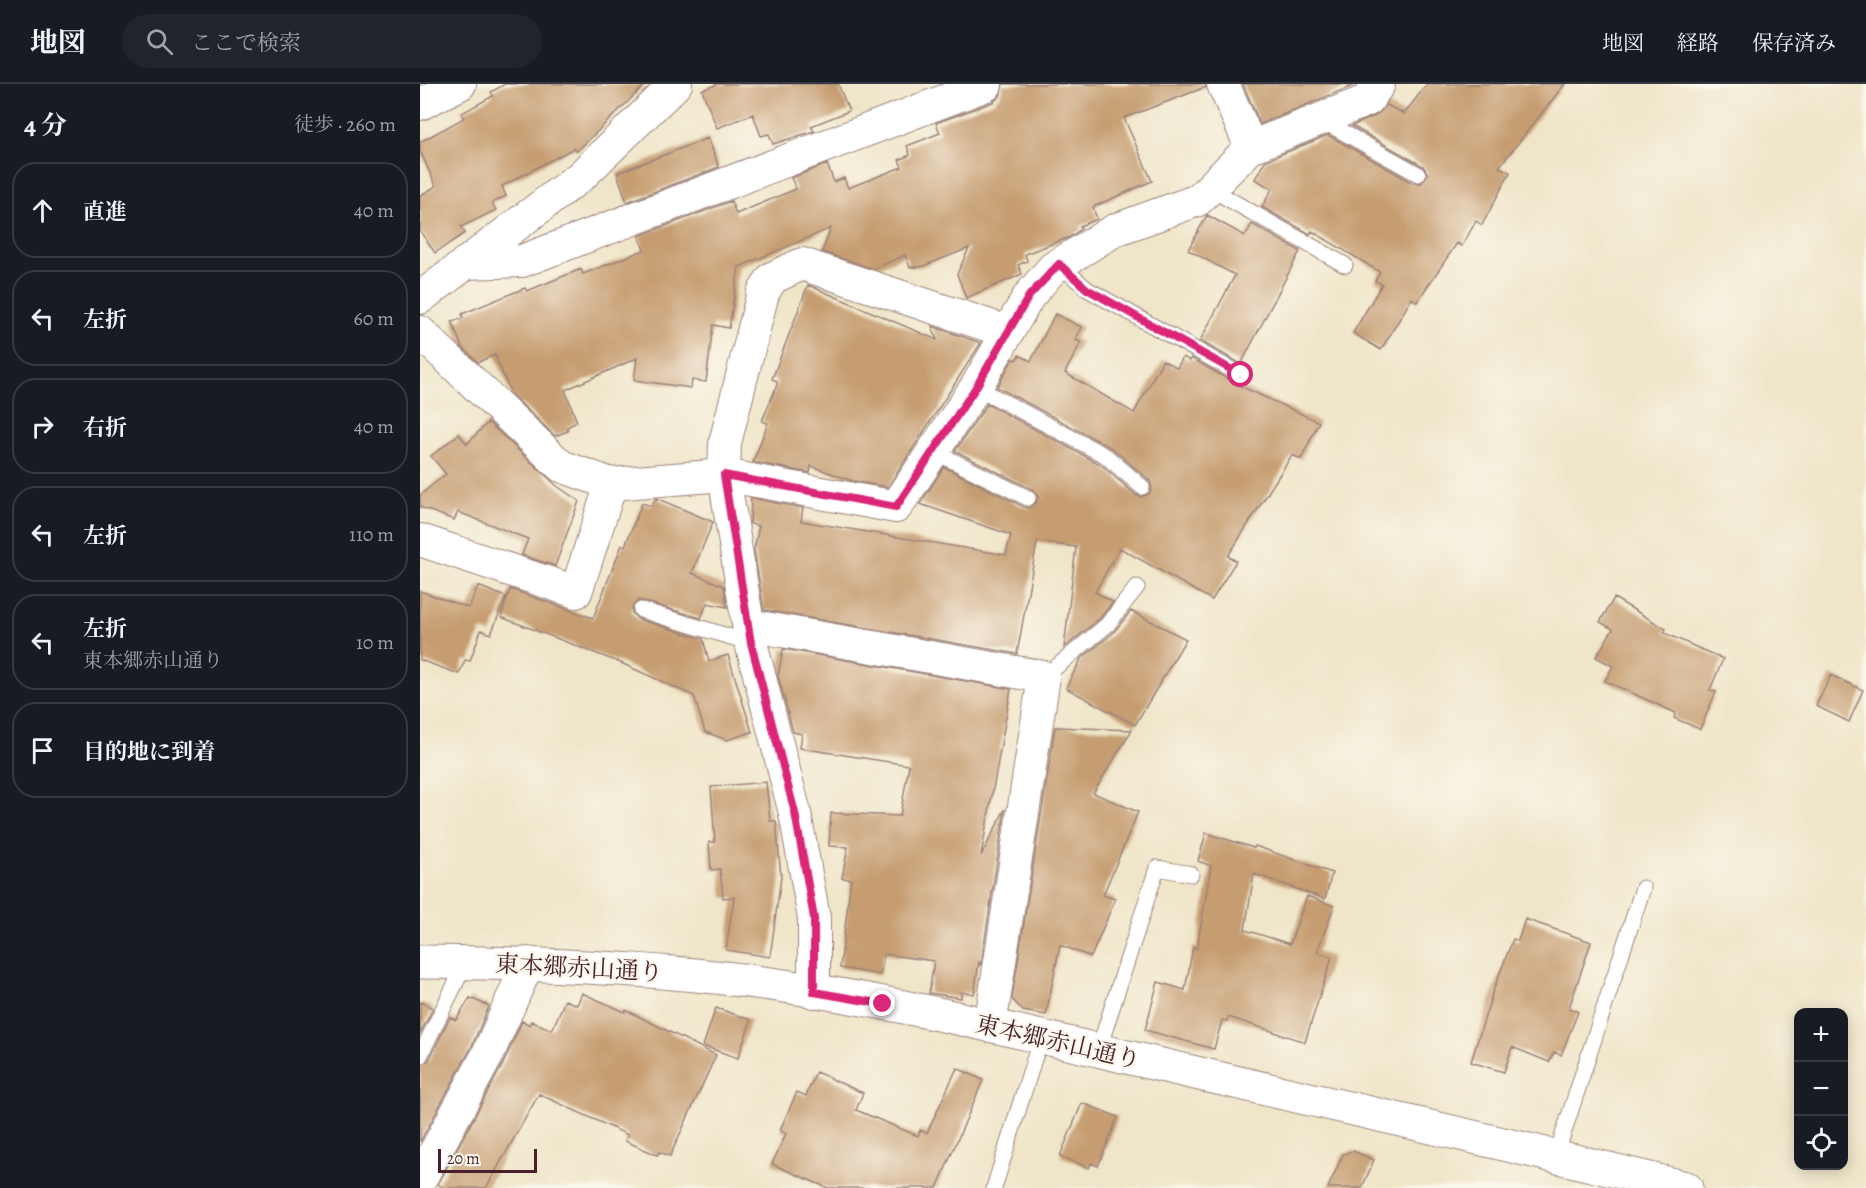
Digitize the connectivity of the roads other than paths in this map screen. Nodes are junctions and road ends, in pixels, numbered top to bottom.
1 (459, 84) edge
2 (676, 84) edge
3 (987, 84) edge
4 (1223, 84) edge
5 (1379, 84) edge
6 (420, 104) edge
7 (1320, 120) junction
8 (1251, 147) junction
9 (1418, 174) dead end
10 (1209, 188) junction
11 (465, 263) junction
12 (1059, 264) junction
13 (1345, 265) dead end
14 (420, 298) edge
15 (420, 332) edge
16 (1008, 332) junction
17 (1241, 375) dead end
18 (976, 387) junction
19 (933, 451) junction
20 (724, 475) junction
21 (610, 484) junction
22 (1142, 487) dead end
23 (1028, 498) dead end
24 (420, 540) edge
25 (1137, 586) dead end
26 (641, 610) dead end
27 (749, 634) junction
28 (1044, 677) junction
29 (1191, 874) dead end
30 (1643, 888) dead end
31 (420, 962) edge
32 (466, 962) junction
33 (528, 963) junction
34 (814, 992) junction
35 (990, 1026) junction
36 (1041, 1037) junction
37 (1098, 1051) junction
38 (420, 1056) edge
39 (1556, 1156) junction
40 (420, 1180) edge
41 (994, 1188) edge
42 (1686, 1188) edge

1 - 6 street
2 - 11 street
3 - 11 street
4 - 8 street
5 - 7 street
7 - 8 street
7 - 9 lane
8 - 10 street
10 - 12 street
10 - 13 lane
11 - 14 street
12 - 16 street
12 - 17 lane
15 - 21 street
16 - 18 street
16 - 20 street
18 - 19 street
18 - 22 lane
19 - 20 street
19 - 23 lane
20 - 21 street
20 - 27 street
21 - 24 street
25 - 28 lane
26 - 27 lane
27 - 28 street
27 - 34 street
28 - 35 street
29 - 37 lane
30 - 39 lane
31 - 32 street, 東本郷赤山通り
32 - 33 street, 東本郷赤山通り
32 - 38 lane
33 - 34 street, 東本郷赤山通り
33 - 40 street
34 - 35 street, 東本郷赤山通り
35 - 36 street, 東本郷赤山通り
36 - 37 street, 東本郷赤山通り
36 - 41 lane
37 - 39 street, 東本郷赤山通り
39 - 42 street, 東本郷赤山通り

